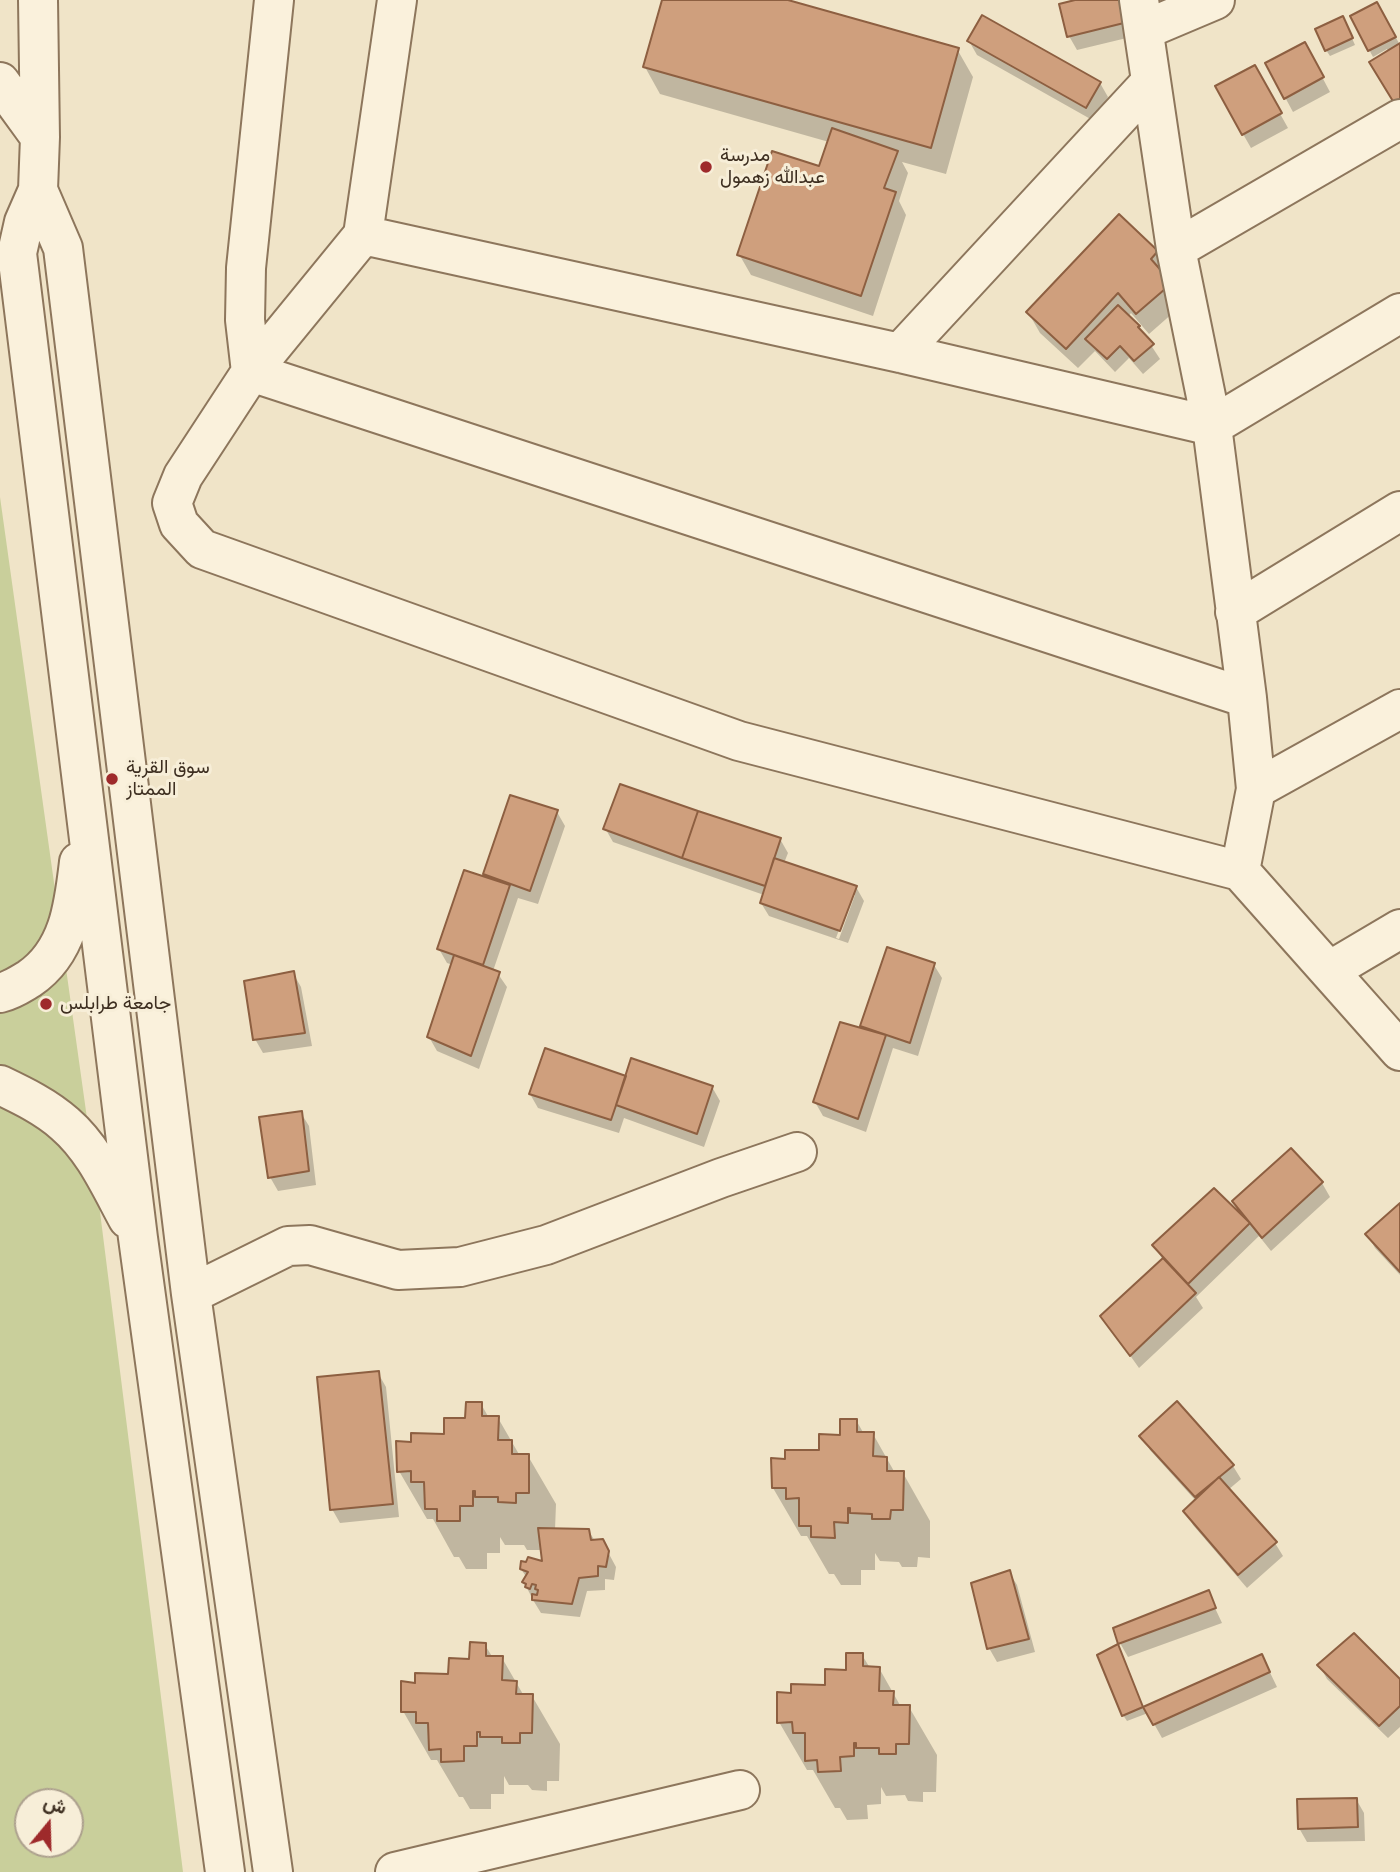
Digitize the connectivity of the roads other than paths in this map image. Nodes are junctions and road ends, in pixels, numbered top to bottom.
1 (38, 0) edge
2 (274, 0) edge
3 (397, 0) edge
4 (1214, 0) edge
5 (1142, 15) edge
6 (0, 82) edge
7 (1152, 82) junction
8 (1400, 119) edge
9 (40, 137) junction
10 (38, 190) junction
11 (363, 234) junction
12 (1176, 249) junction
13 (1400, 313) edge
14 (900, 353) junction
15 (251, 372) junction
16 (1212, 426) junction
17 (1400, 511) edge
18 (1235, 612) junction
19 (1247, 698) junction
20 (1400, 709) edge
21 (1256, 789) junction
22 (87, 808) junction
23 (1240, 871) junction
24 (1400, 929) edge
25 (1329, 971) junction
26 (0, 993) edge
27 (1400, 1051) edge
28 (0, 1085) edge
29 (797, 1152) dead end
30 (138, 1238) junction
31 (191, 1294) junction
32 (740, 1790) dead end
33 (452, 1866) edge
34 (225, 1872) edge
35 (273, 1872) edge
36 (395, 1872) edge

1 - 9 street
2 - 15 street
3 - 11 street
4 - 5 street
5 - 7 street
6 - 9 street
7 - 12 street
7 - 14 street
8 - 12 street
9 - 10 street
10 - 22 street
10 - 31 street
11 - 14 street
11 - 15 street
12 - 16 street
13 - 16 street
14 - 16 street
15 - 19 street
15 - 23 street
16 - 18 street
17 - 18 street
18 - 19 street
19 - 21 street
20 - 21 street
21 - 23 street
22 - 26 street
22 - 30 street
23 - 25 street
24 - 25 street
25 - 27 street
28 - 30 street
29 - 31 street
30 - 34 street
31 - 35 street
32 - 33 street
33 - 36 street

